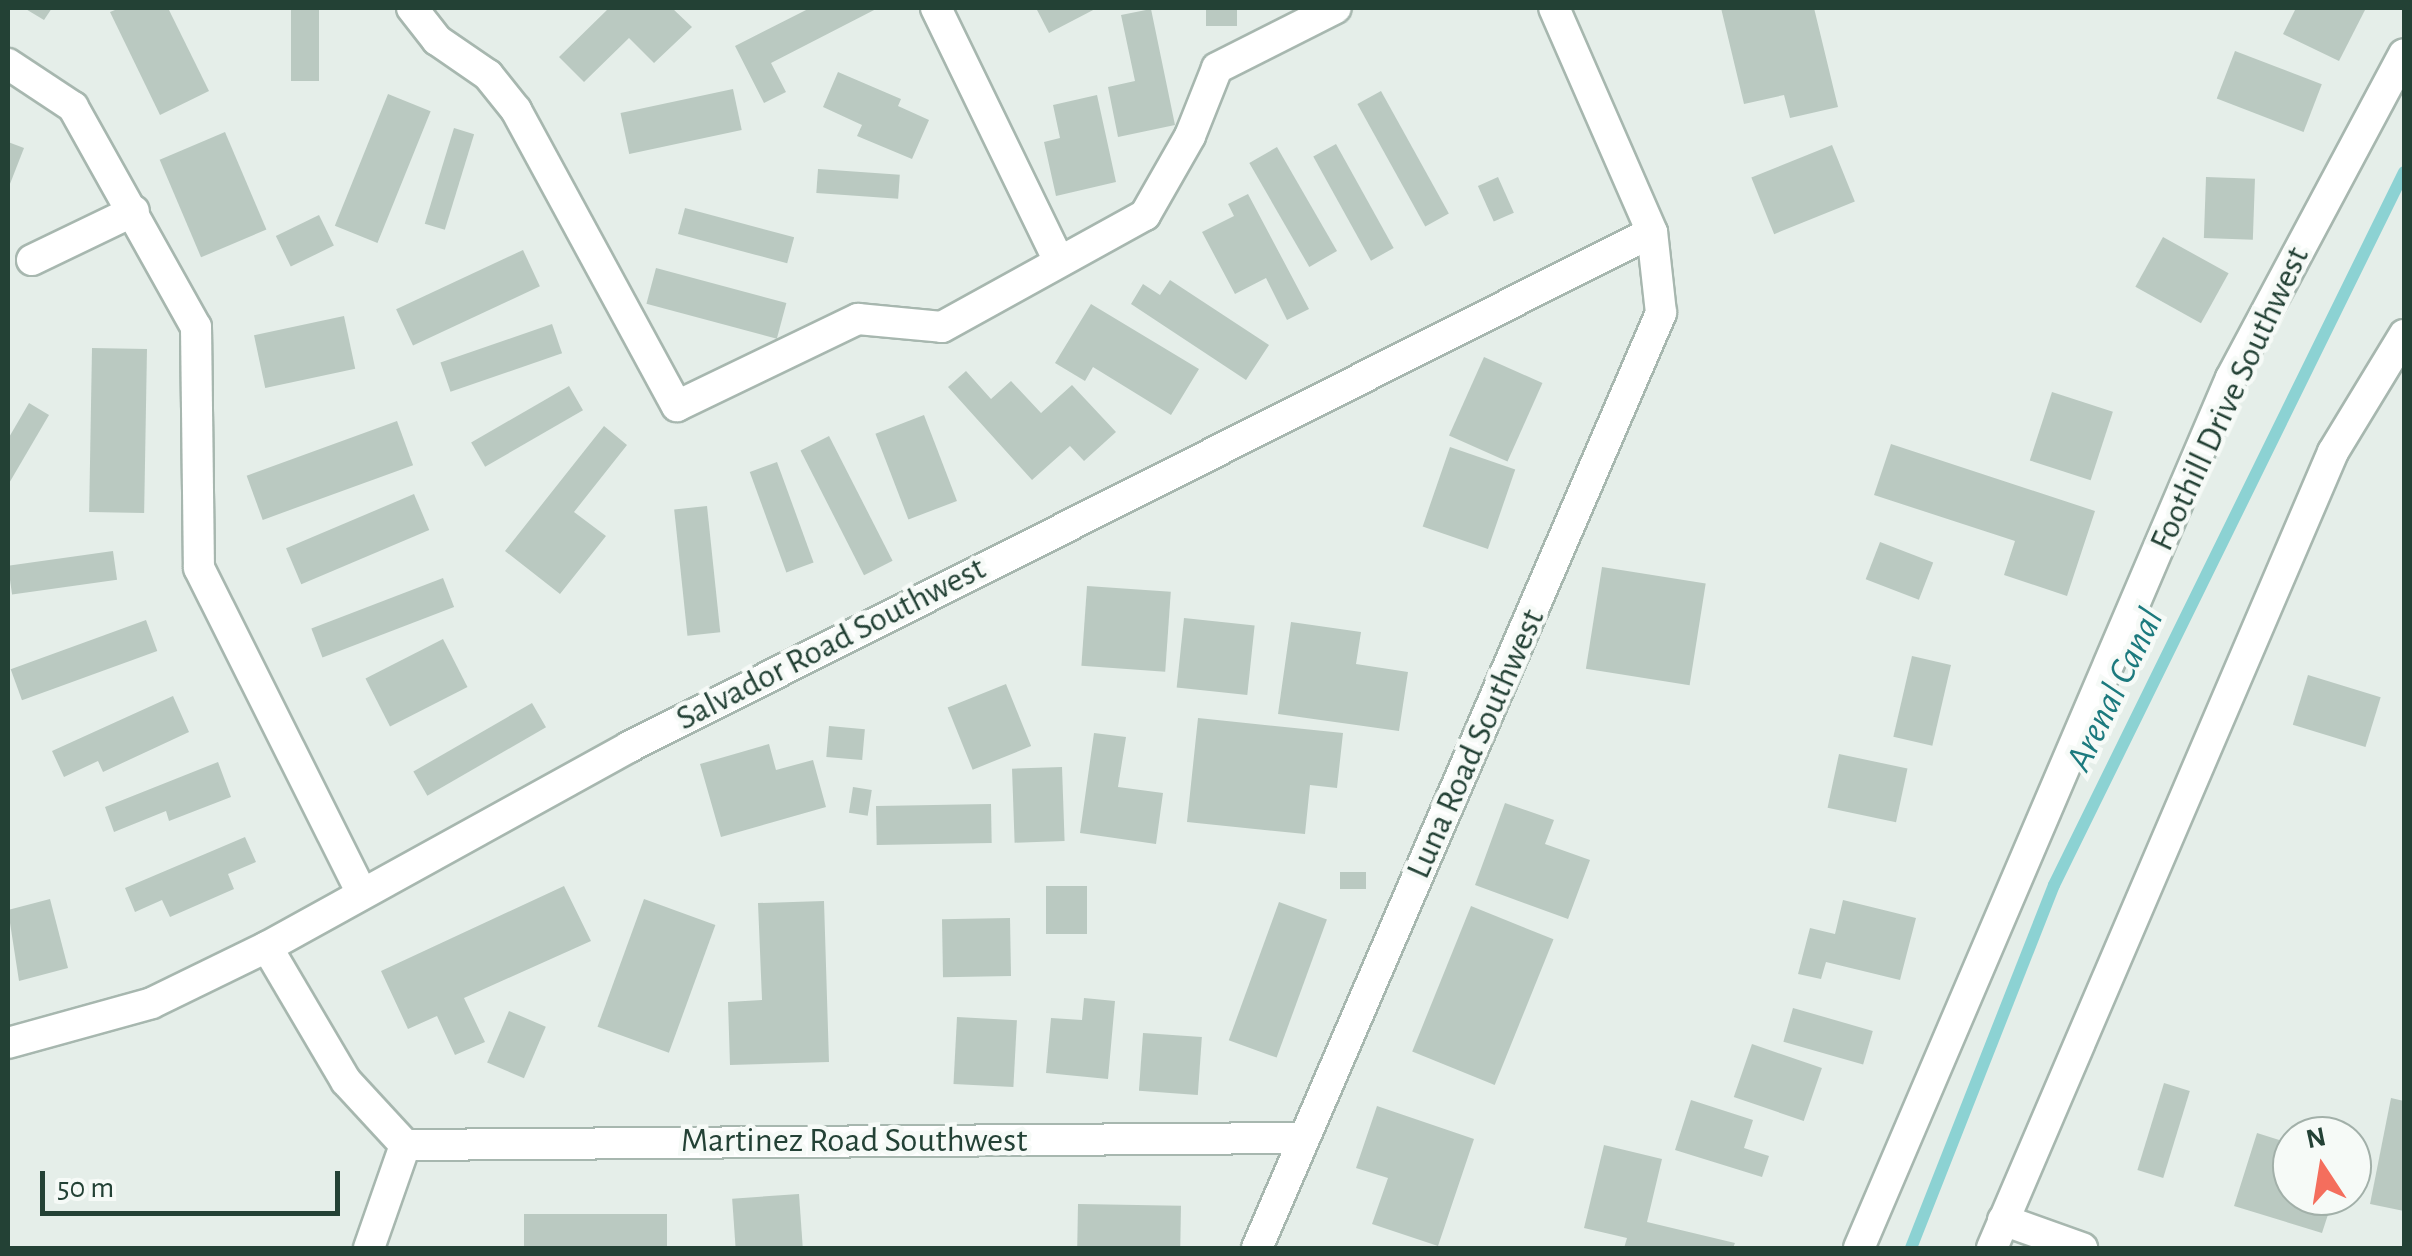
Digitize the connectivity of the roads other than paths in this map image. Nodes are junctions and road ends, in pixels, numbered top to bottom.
1 (412, 8) edge
2 (936, 8) edge
3 (1336, 8) edge
4 (1554, 8) edge
5 (2404, 54) edge
6 (8, 64) edge
7 (134, 211) junction
8 (1652, 232) junction
9 (32, 260) dead end
10 (1058, 261) junction
11 (2404, 335) edge
12 (362, 893) junction
13 (267, 947) junction
14 (8, 1043) edge
15 (1302, 1138) junction
16 (405, 1145) junction
17 (2003, 1220) junction
18 (369, 1248) edge
19 (1257, 1248) edge
20 (1859, 1248) edge
21 (1992, 1248) edge
22 (2082, 1248) edge

1 - 10 street
2 - 10 street
3 - 10 street
4 - 8 street, Luna Road Southwest
5 - 20 street, Foothill Drive Southwest
6 - 7 street
7 - 9 street
7 - 12 street
8 - 12 street, Salvador Road Southwest
8 - 15 street, Luna Road Southwest
11 - 17 street
12 - 13 street, Salvador Road Southwest
13 - 14 street, Salvador Road Southwest
13 - 16 street
15 - 16 street, Martinez Road Southwest
15 - 19 street, Luna Road Southwest
16 - 18 street
17 - 21 street
17 - 22 street

